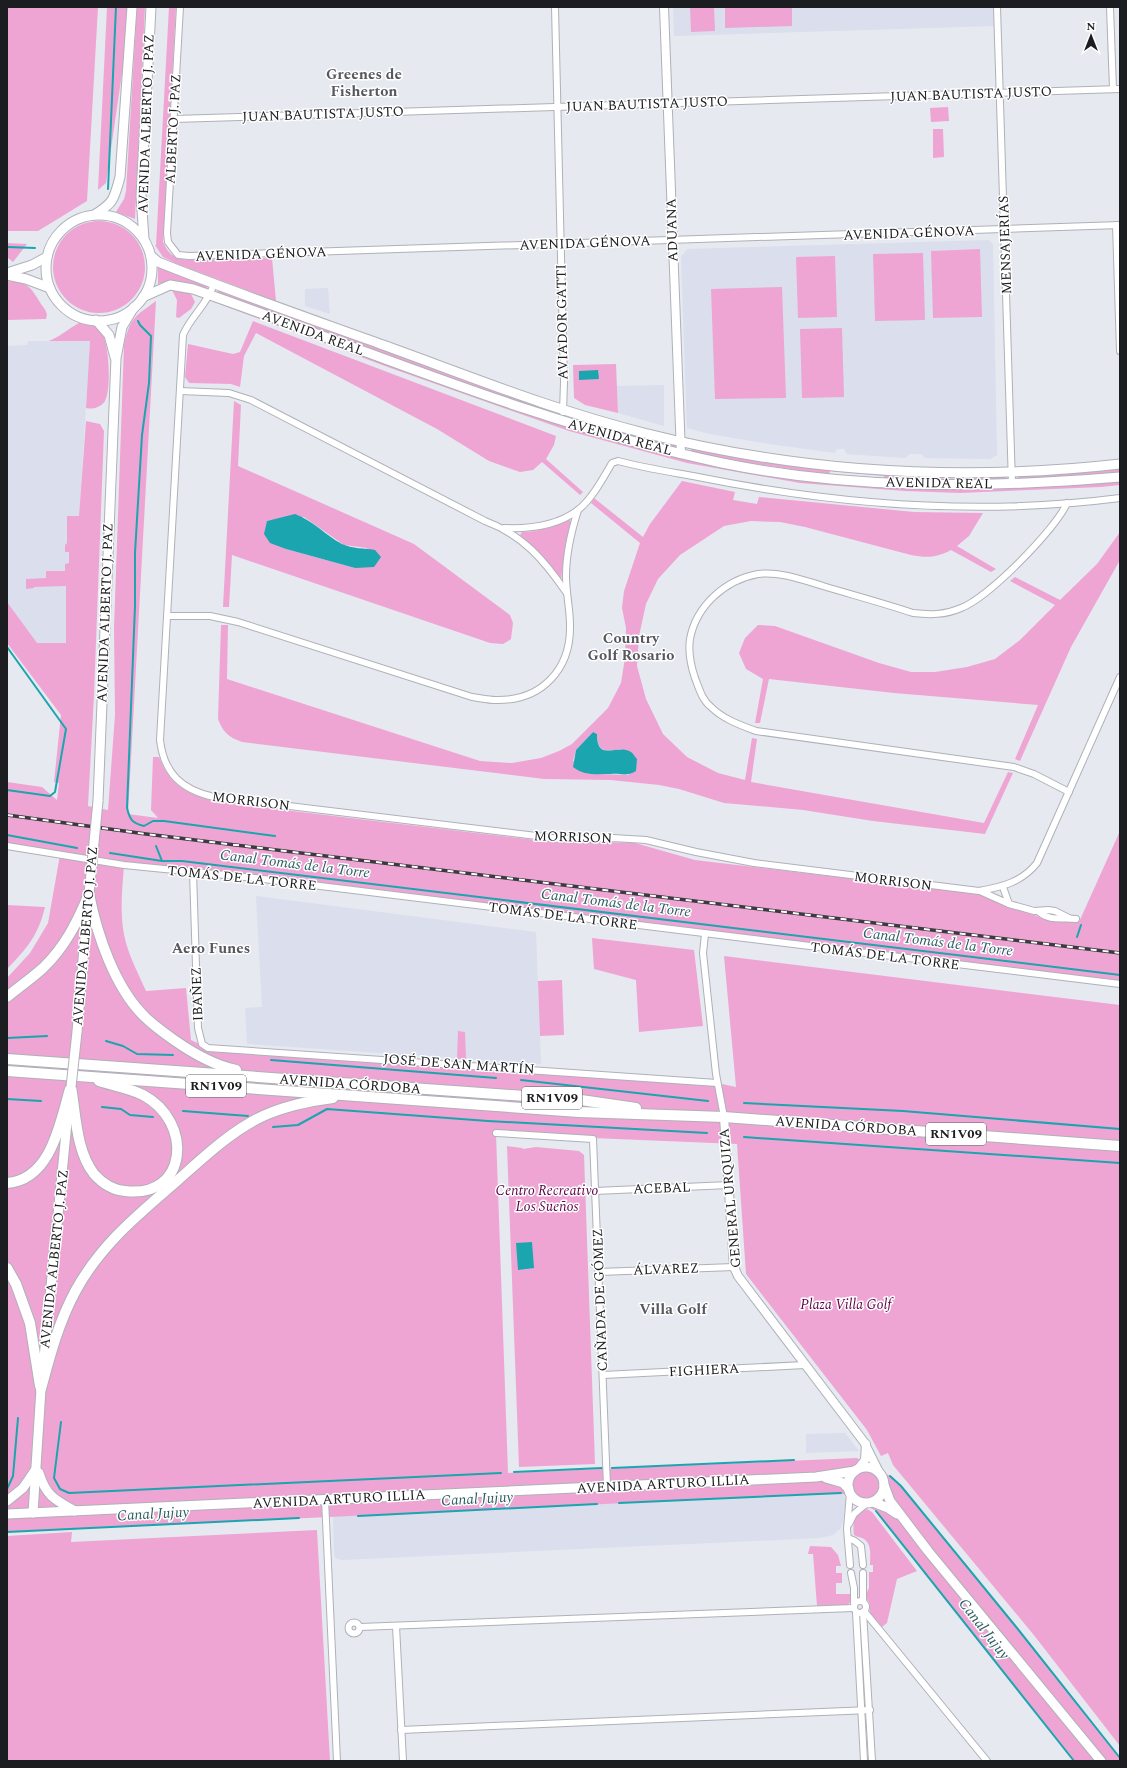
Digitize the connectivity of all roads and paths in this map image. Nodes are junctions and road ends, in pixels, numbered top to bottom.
1 (132, 7) edge
2 (151, 7) edge
3 (181, 7) edge
4 (555, 7) edge
5 (664, 7) edge
6 (997, 7) edge
7 (1110, 7) edge
8 (1113, 89) junction
9 (1120, 89) edge
10 (1000, 92) junction
11 (668, 103) junction
12 (557, 107) junction
13 (174, 119) junction
14 (93, 215) junction
15 (1118, 225) edge
16 (1004, 230) junction
17 (144, 240) junction
18 (673, 240) junction
19 (561, 244) junction
20 (172, 250) joint
21 (151, 256) junction
22 (47, 257) junction
23 (7, 274) edge
24 (214, 284) junction
25 (50, 288) junction
26 (210, 295) junction
27 (143, 297) junction
28 (134, 307) junction
29 (96, 320) junction
30 (1120, 351) edge
31 (116, 358) junction
32 (180, 391) junction
33 (563, 409) junction
34 (562, 422) junction
35 (680, 441) junction
36 (681, 454) junction
37 (1120, 464) edge
38 (1012, 472) junction
39 (1120, 477) edge
40 (1012, 484) junction
41 (1120, 498) edge
42 (1067, 503) junction
43 (578, 510) junction
44 (504, 528) junction
45 (567, 594) junction
46 (167, 616) junction
47 (1120, 677) edge
48 (1069, 792) junction
49 (7, 846) edge
50 (193, 872) junction
51 (1003, 887) junction
52 (979, 891) junction
53 (89, 894) junction
54 (1009, 904) junction
55 (1076, 920) dead end
56 (705, 934) junction
57 (1120, 984) edge
58 (7, 997) edge
59 (202, 1044) joint
60 (7, 1059) edge
61 (7, 1071) edge
62 (42, 1073) junction
63 (81, 1076) junction
64 (268, 1078) junction
65 (7, 1079) edge
66 (718, 1083) junction
67 (71, 1087) junction
68 (352, 1095) junction
69 (692, 1115) junction
70 (724, 1117) junction
71 (496, 1134) dead end
72 (1120, 1146) edge
73 (7, 1183) edge
74 (728, 1185) junction
75 (595, 1191) junction
76 (734, 1267) junction
77 (7, 1268) edge
78 (598, 1272) junction
79 (805, 1365) junction
80 (603, 1375) junction
81 (41, 1389) junction
82 (866, 1444) junction
83 (37, 1468) junction
84 (857, 1470) junction
85 (880, 1474) junction
86 (816, 1476) junction
87 (884, 1485) junction
88 (607, 1486) junction
89 (849, 1491) junction
90 (325, 1499) junction
91 (7, 1501) edge
92 (870, 1502) junction
93 (75, 1511) junction
94 (33, 1513) junction
95 (7, 1514) edge
96 (903, 1519) junction
97 (847, 1530) junction
98 (848, 1538) junction
99 (863, 1565) dead end
100 (850, 1566) dead end
101 (863, 1572) dead end
102 (850, 1573) dead end
103 (853, 1582) junction
104 (863, 1582) junction
105 (863, 1601) junction
106 (858, 1609) junction
107 (396, 1626) junction
108 (360, 1628) dead end
109 (862, 1710) junction
110 (870, 1710) junction
111 (401, 1730) junction
112 (337, 1761) edge
113 (403, 1761) edge
114 (864, 1761) edge
115 (872, 1761) edge
116 (987, 1761) edge
117 (1101, 1761) edge

1 - 14 main road, AVENIDA ALBERTO J. PAZ
2 - 17 main road, AVENIDA ALBERTO J. PAZ
3 - 13 street, ALBERTO J. PAZ
4 - 12 street, AVIADOR GATTI
5 - 11 street, ADUANA
6 - 10 street, MENSAJERÍAS
7 - 8 street
8 - 9 street, JUAN BAUTISTA JUSTO
8 - 10 street, JUAN BAUTISTA JUSTO
10 - 11 street, JUAN BAUTISTA JUSTO
10 - 16 street, MENSAJERÍAS
11 - 12 street, JUAN BAUTISTA JUSTO
11 - 18 street, ADUANA
12 - 13 street, JUAN BAUTISTA JUSTO
12 - 19 street, AVIADOR GATTI
13 - 20 street, ALBERTO J. PAZ
14 - 17 main road
14 - 22 main road
15 - 16 street, AVENIDA GÉNOVA
15 - 30 street
16 - 18 street, AVENIDA GÉNOVA
16 - 38 street, MENSAJERÍAS
17 - 21 main road
18 - 19 street, AVENIDA GÉNOVA
18 - 35 street, ADUANA
19 - 20 street, AVENIDA GÉNOVA
19 - 33 street, AVIADOR GATTI
21 - 24 main road, AVENIDA REAL
21 - 27 main road
22 - 23 main road
22 - 25 main road
23 - 25 main road
24 - 26 street
24 - 33 main road, AVENIDA REAL
25 - 29 main road
26 - 27 main road, AVENIDA REAL
26 - 32 street
26 - 34 main road, AVENIDA REAL
27 - 28 main road
28 - 29 main road
28 - 31 main road, AVENIDA ALBERTO J. PAZ
29 - 31 main road, AVENIDA ALBERTO J. PAZ
31 - 53 main road, AVENIDA ALBERTO J. PAZ, bridge
32 - 44 street
32 - 46 street
33 - 34 street, AVIADOR GATTI
33 - 35 main road, AVENIDA REAL
34 - 36 main road, AVENIDA REAL
35 - 36 street, ADUANA
35 - 38 main road, AVENIDA REAL
36 - 40 main road, AVENIDA REAL
37 - 38 main road, AVENIDA REAL
38 - 40 street, MENSAJERÍAS
39 - 40 main road, AVENIDA REAL
41 - 42 street
42 - 43 street
42 - 48 street
43 - 44 street
43 - 45 street
44 - 45 street
45 - 46 street
46 - 52 street, MORRISON
47 - 48 street
48 - 51 street, MORRISON
49 - 50 street, TOMÁS DE LA TORRE
50 - 56 street, TOMÁS DE LA TORRE
50 - 59 street, IBAÑEZ
51 - 52 street, MORRISON
51 - 54 street
52 - 54 street, MORRISON
53 - 58 main road
53 - 64 main road
53 - 67 main road, AVENIDA ALBERTO J. PAZ, bridge
54 - 55 street, MORRISON
56 - 57 street, TOMÁS DE LA TORRE
56 - 66 street, GENERAL URQUIZA
59 - 66 street, JOSÉ DE SAN MARTÍN
60 - 64 main road, AVENIDA CÓRDOBA / RN1V09
61 - 62 main road, AVENIDA CÓRDOBA / RN1V09
62 - 63 main road, AVENIDA CÓRDOBA / RN1V09
62 - 65 main road
63 - 67 main road
63 - 68 main road, AVENIDA CÓRDOBA / RN1V09
64 - 69 main road, AVENIDA CÓRDOBA / RN1V09
66 - 70 street, GENERAL URQUIZA
67 - 73 main road
67 - 81 main road, AVENIDA ALBERTO J. PAZ
68 - 69 main road, AVENIDA CÓRDOBA / RN1V09
68 - 81 main road
69 - 70 main road, AVENIDA CÓRDOBA / RN1V09
70 - 72 main road, AVENIDA CÓRDOBA / RN1V09
70 - 74 street, GENERAL URQUIZA
71 - 75 street, CAÑADA DE GÓMEZ
74 - 75 street, ACEBAL
74 - 76 street, GENERAL URQUIZA
75 - 78 street, CAÑADA DE GÓMEZ
76 - 78 street, ÁLVAREZ
76 - 79 street, GENERAL URQUIZA
77 - 81 main road
78 - 80 street, CAÑADA DE GÓMEZ
79 - 80 street, FIGHIERA
79 - 82 street, GENERAL URQUIZA
80 - 88 street, CAÑADA DE GÓMEZ
81 - 83 main road, AVENIDA ALBERTO J. PAZ
82 - 84 street
82 - 85 street, GENERAL URQUIZA
83 - 91 main road
83 - 93 main road
83 - 94 main road, AVENIDA ALBERTO J. PAZ
84 - 85 main road
84 - 86 main road, AVENIDA ARTURO ILLIA
84 - 89 main road
85 - 87 main road
86 - 88 main road, AVENIDA ARTURO ILLIA
86 - 89 main road, AVENIDA ARTURO ILLIA
87 - 92 main road
87 - 96 main road
88 - 90 main road, AVENIDA ARTURO ILLIA
89 - 92 main road
89 - 97 street
90 - 93 main road, AVENIDA ARTURO ILLIA
90 - 112 street
92 - 96 main road
92 - 97 street
93 - 94 main road, AVENIDA ARTURO ILLIA
94 - 95 main road, AVENIDA ARTURO ILLIA
96 - 117 main road
97 - 98 street
98 - 99 street
98 - 100 street
101 - 104 street
102 - 103 street
103 - 104 street
103 - 106 street
104 - 105 street
105 - 106 street
105 - 106 street
106 - 107 street
106 - 109 street
106 - 110 street
106 - 116 street
107 - 108 street
107 - 111 street
109 - 110 street
109 - 111 street
109 - 114 street
110 - 115 street
111 - 113 street

